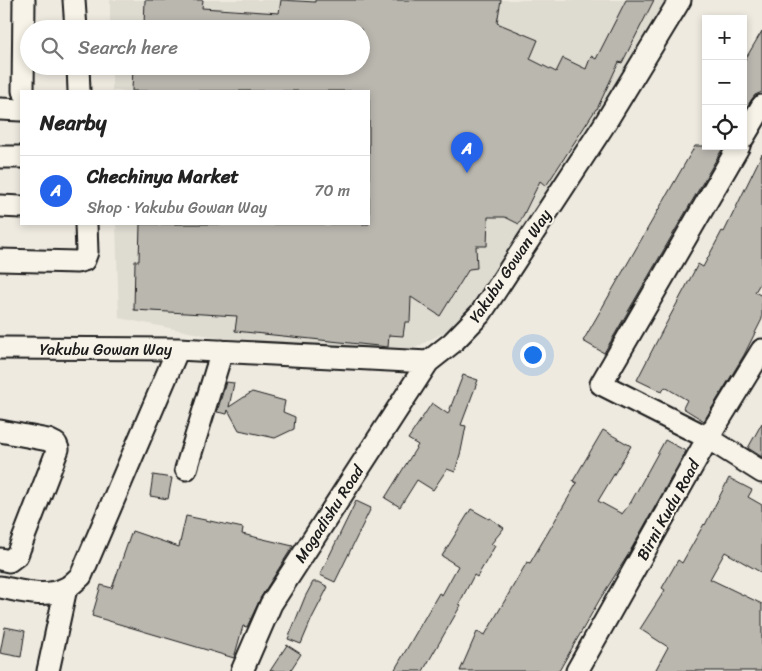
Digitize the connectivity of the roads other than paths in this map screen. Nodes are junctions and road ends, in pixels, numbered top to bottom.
1 (24, 0) edge
2 (74, 0) edge
3 (680, 0) edge
4 (24, 20) edge
5 (75, 20) edge
6 (23, 75) edge
7 (78, 75) edge
8 (23, 90) edge
9 (79, 90) edge
10 (762, 106) edge
11 (0, 109) edge
12 (20, 110) edge
13 (747, 131) edge
14 (737, 150) edge
15 (0, 157) edge
16 (20, 158) edge
17 (0, 206) edge
18 (20, 207) edge
19 (86, 225) edge
20 (0, 260) edge
21 (0, 348) edge
22 (178, 349) junction
23 (762, 350) edge
24 (222, 351) junction
25 (428, 362) junction
26 (0, 430) edge
27 (708, 438) junction
28 (186, 470) dead end
29 (762, 472) edge
30 (0, 559) edge
31 (0, 587) edge
32 (66, 588) junction
33 (48, 671) edge
34 (242, 671) edge
35 (577, 671) edge

1 - 4 street
2 - 5 street
3 - 25 street, Yakubu Gowan Way
6 - 8 street
7 - 9 street
10 - 13 street
11 - 12 street
14 - 27 street
15 - 16 street
17 - 18 street
19 - 20 street
21 - 22 street, Yakubu Gowan Way
22 - 24 street, Yakubu Gowan Way
22 - 32 street
23 - 27 street, Birni Kudu Road
24 - 25 street, Yakubu Gowan Way
24 - 28 street
25 - 34 street, Mogadishu Road
26 - 30 street
27 - 29 street
27 - 35 street, Birni Kudu Road
31 - 32 street
32 - 33 street

